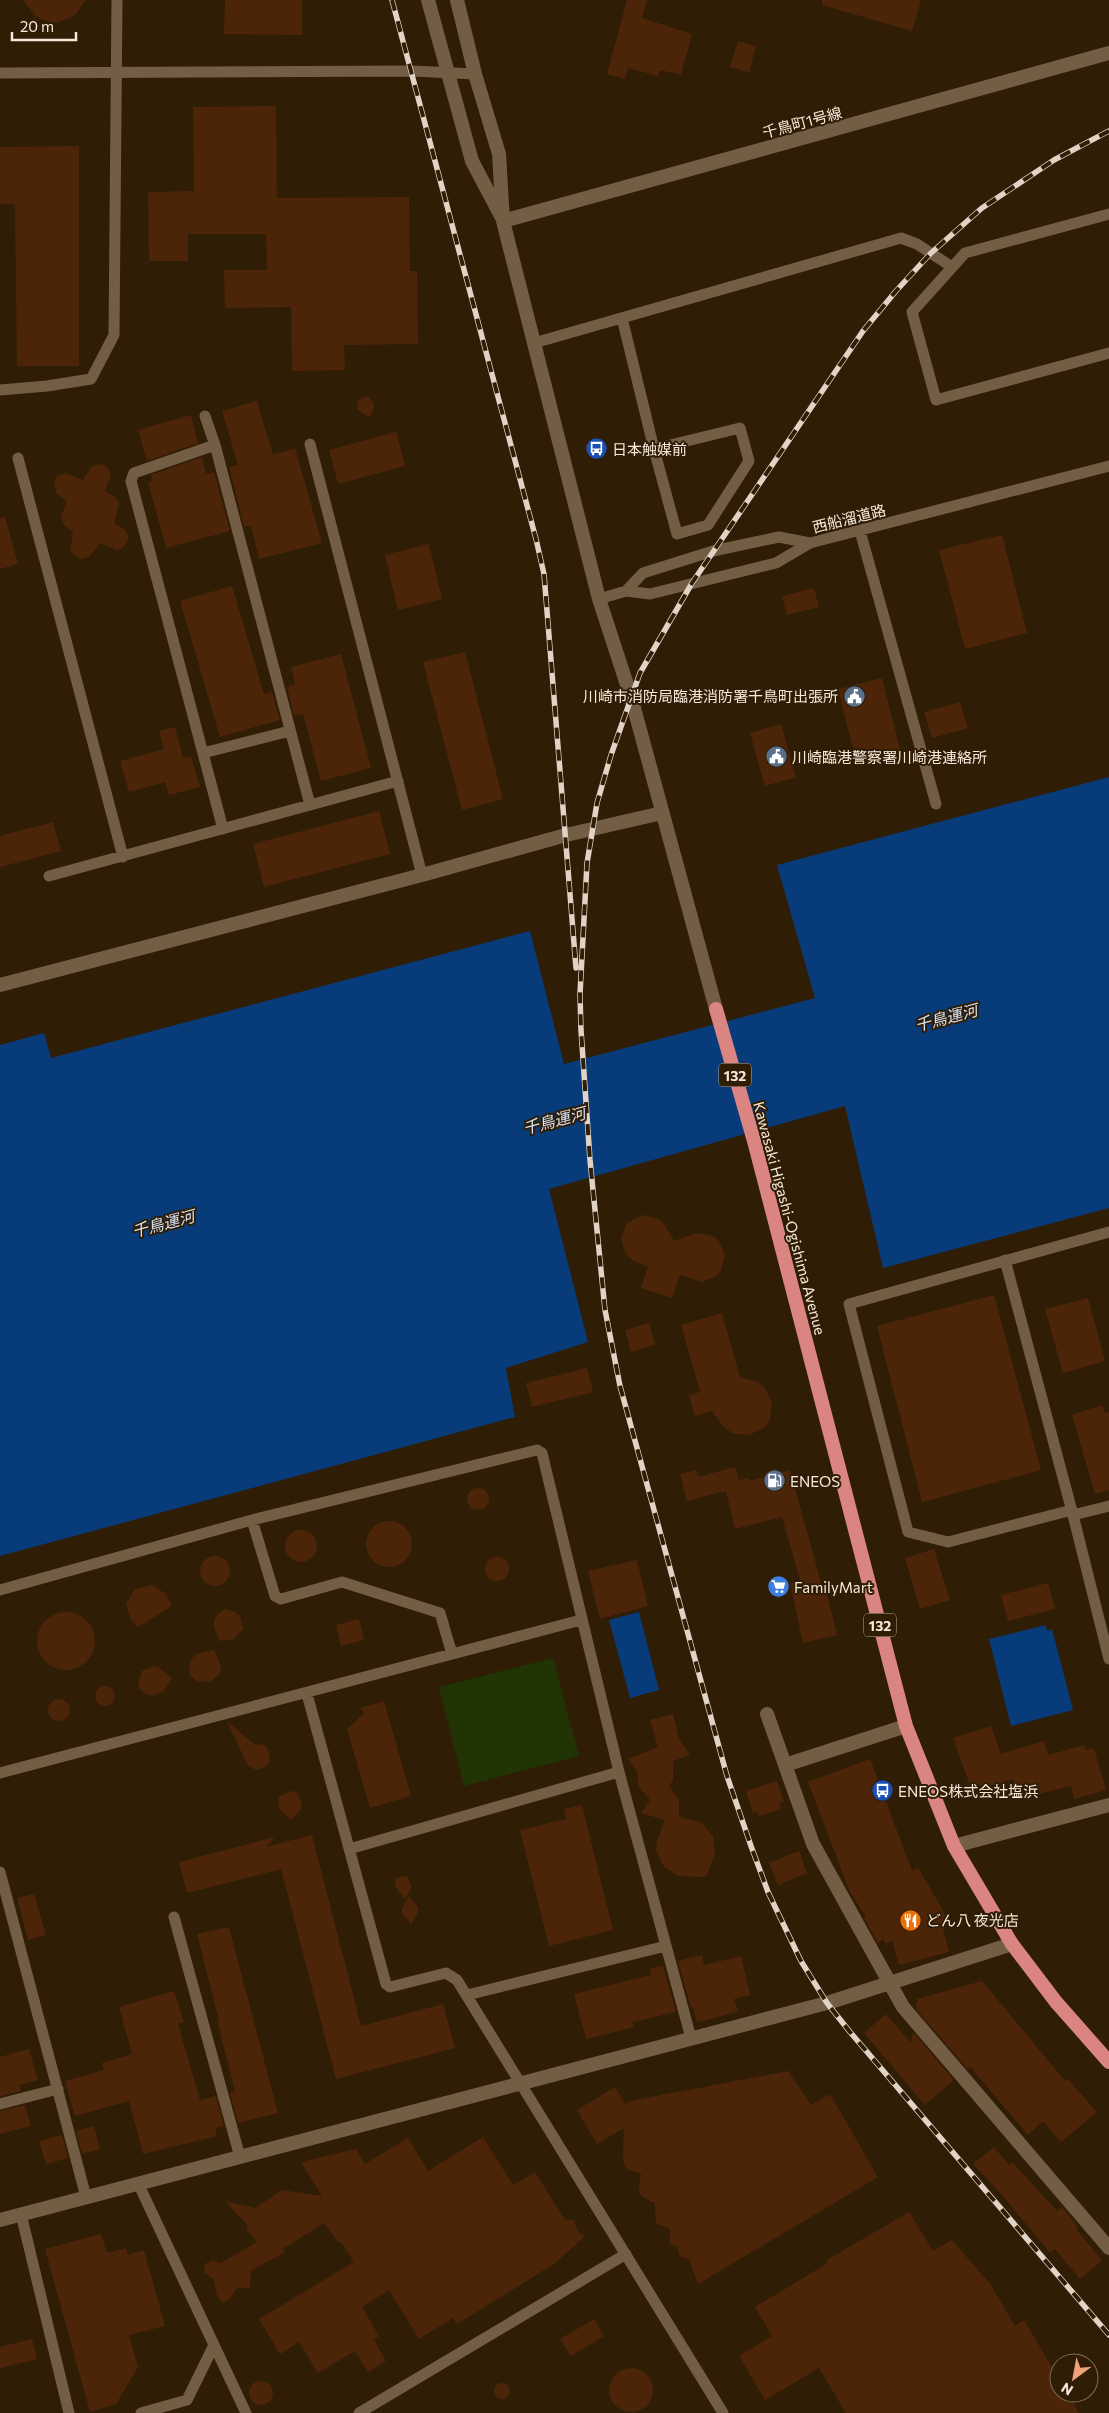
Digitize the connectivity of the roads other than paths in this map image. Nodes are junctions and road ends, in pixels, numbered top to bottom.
1 (117, 0) edge
2 (428, 0) edge
3 (457, 0) edge
4 (1109, 53) edge
5 (0, 73) edge
6 (117, 73) junction
7 (447, 74) junction
8 (475, 74) junction
9 (1109, 214) edge
10 (503, 221) junction
11 (952, 267) junction
12 (622, 318) junction
13 (534, 343) junction
14 (1109, 353) edge
15 (0, 390) edge
16 (205, 416) dead end
17 (310, 444) dead end
18 (215, 445) junction
19 (654, 449) junction
20 (18, 458) dead end
21 (1109, 466) edge
22 (860, 531) junction
23 (810, 543) junction
24 (626, 591) junction
25 (599, 599) junction
26 (290, 731) junction
27 (203, 752) junction
28 (398, 781) junction
29 (936, 804) dead end
30 (310, 805) junction
31 (662, 813) junction
32 (223, 829) junction
33 (122, 856) junction
34 (49, 876) dead end
35 (422, 876) junction
36 (0, 985) edge
37 (716, 1009) joint
38 (1109, 1232) edge
39 (1005, 1260) junction
40 (1109, 1506) edge
41 (1072, 1513) junction
42 (252, 1520) junction
43 (0, 1590) edge
44 (581, 1620) junction
45 (452, 1654) junction
46 (1109, 1659) edge
47 (306, 1694) junction
48 (767, 1714) dead end
49 (906, 1726) junction
50 (785, 1765) junction
51 (618, 1772) junction
52 (0, 1773) edge
53 (1109, 1805) edge
54 (954, 1846) junction
55 (349, 1849) junction
56 (0, 1872) edge
57 (174, 1917) dead end
58 (1012, 1944) junction
59 (666, 1946) junction
60 (892, 1984) junction
61 (467, 1995) junction
62 (691, 2038) junction
63 (1109, 2062) edge
64 (522, 2084) junction
65 (58, 2089) junction
66 (0, 2104) edge
67 (240, 2157) junction
68 (138, 2183) junction
69 (86, 2197) junction
70 (20, 2214) junction
71 (0, 2220) edge
72 (1109, 2248) edge
73 (626, 2254) junction
74 (214, 2345) junction
75 (69, 2413) edge
76 (141, 2413) edge
77 (246, 2413) edge
78 (359, 2413) edge
79 (722, 2413) edge

1 - 6 lane
2 - 7 street, Kawasaki Higashi-Ogishima Avenue
3 - 8 street, Kawasaki Higashi-Ogishima Avenue
4 - 10 street, 千鳥町1号線
5 - 6 lane
6 - 7 lane
6 - 15 lane
7 - 8 lane
7 - 10 street, Kawasaki Higashi-Ogishima Avenue
8 - 10 street, Kawasaki Higashi-Ogishima Avenue
9 - 11 lane
10 - 13 street, Kawasaki Higashi-Ogishima Avenue
11 - 12 lane
11 - 14 lane
12 - 13 lane
12 - 19 lane
13 - 25 street, Kawasaki Higashi-Ogishima Avenue
16 - 18 lane
17 - 28 lane
18 - 26 lane
18 - 27 lane
19 - 19 lane
20 - 33 lane
21 - 22 lane, 西船溜道路
22 - 23 lane, 西船溜道路
22 - 29 lane
23 - 24 lane, 西船溜道路
23 - 24 lane
24 - 25 lane, 西船溜道路
25 - 31 street, Kawasaki Higashi-Ogishima Avenue / 132
26 - 27 lane
26 - 30 lane
27 - 32 lane
28 - 30 lane
28 - 35 lane
30 - 32 lane
31 - 35 street
31 - 37 street, Kawasaki Higashi-Ogishima Avenue / 132
32 - 33 lane
33 - 34 lane
35 - 36 street
37 - 49 highway, Kawasaki Higashi-Ogishima Avenue / 132
38 - 39 lane
39 - 41 lane
39 - 41 lane
40 - 41 lane
41 - 46 lane
42 - 43 lane
42 - 44 lane
42 - 45 lane
44 - 45 lane
44 - 51 lane
45 - 47 lane
47 - 52 lane
47 - 55 lane
48 - 50 street
49 - 50 street
49 - 54 highway, Kawasaki Higashi-Ogishima Avenue / 132
50 - 60 street
51 - 55 lane
51 - 59 lane
53 - 54 street
54 - 58 highway, Kawasaki Higashi-Ogishima Avenue / 132
55 - 61 lane
56 - 65 lane
57 - 67 lane
58 - 60 street
58 - 63 highway, Kawasaki Higashi-Ogishima Avenue / 132
59 - 61 lane
59 - 62 lane
60 - 62 street
60 - 72 street
61 - 64 lane
62 - 64 street
64 - 67 street
64 - 73 lane
65 - 66 lane
65 - 69 lane
67 - 68 street
68 - 69 street
68 - 74 lane
69 - 70 street
70 - 71 street
70 - 75 lane
73 - 78 lane
73 - 79 lane
74 - 76 lane
74 - 77 lane

